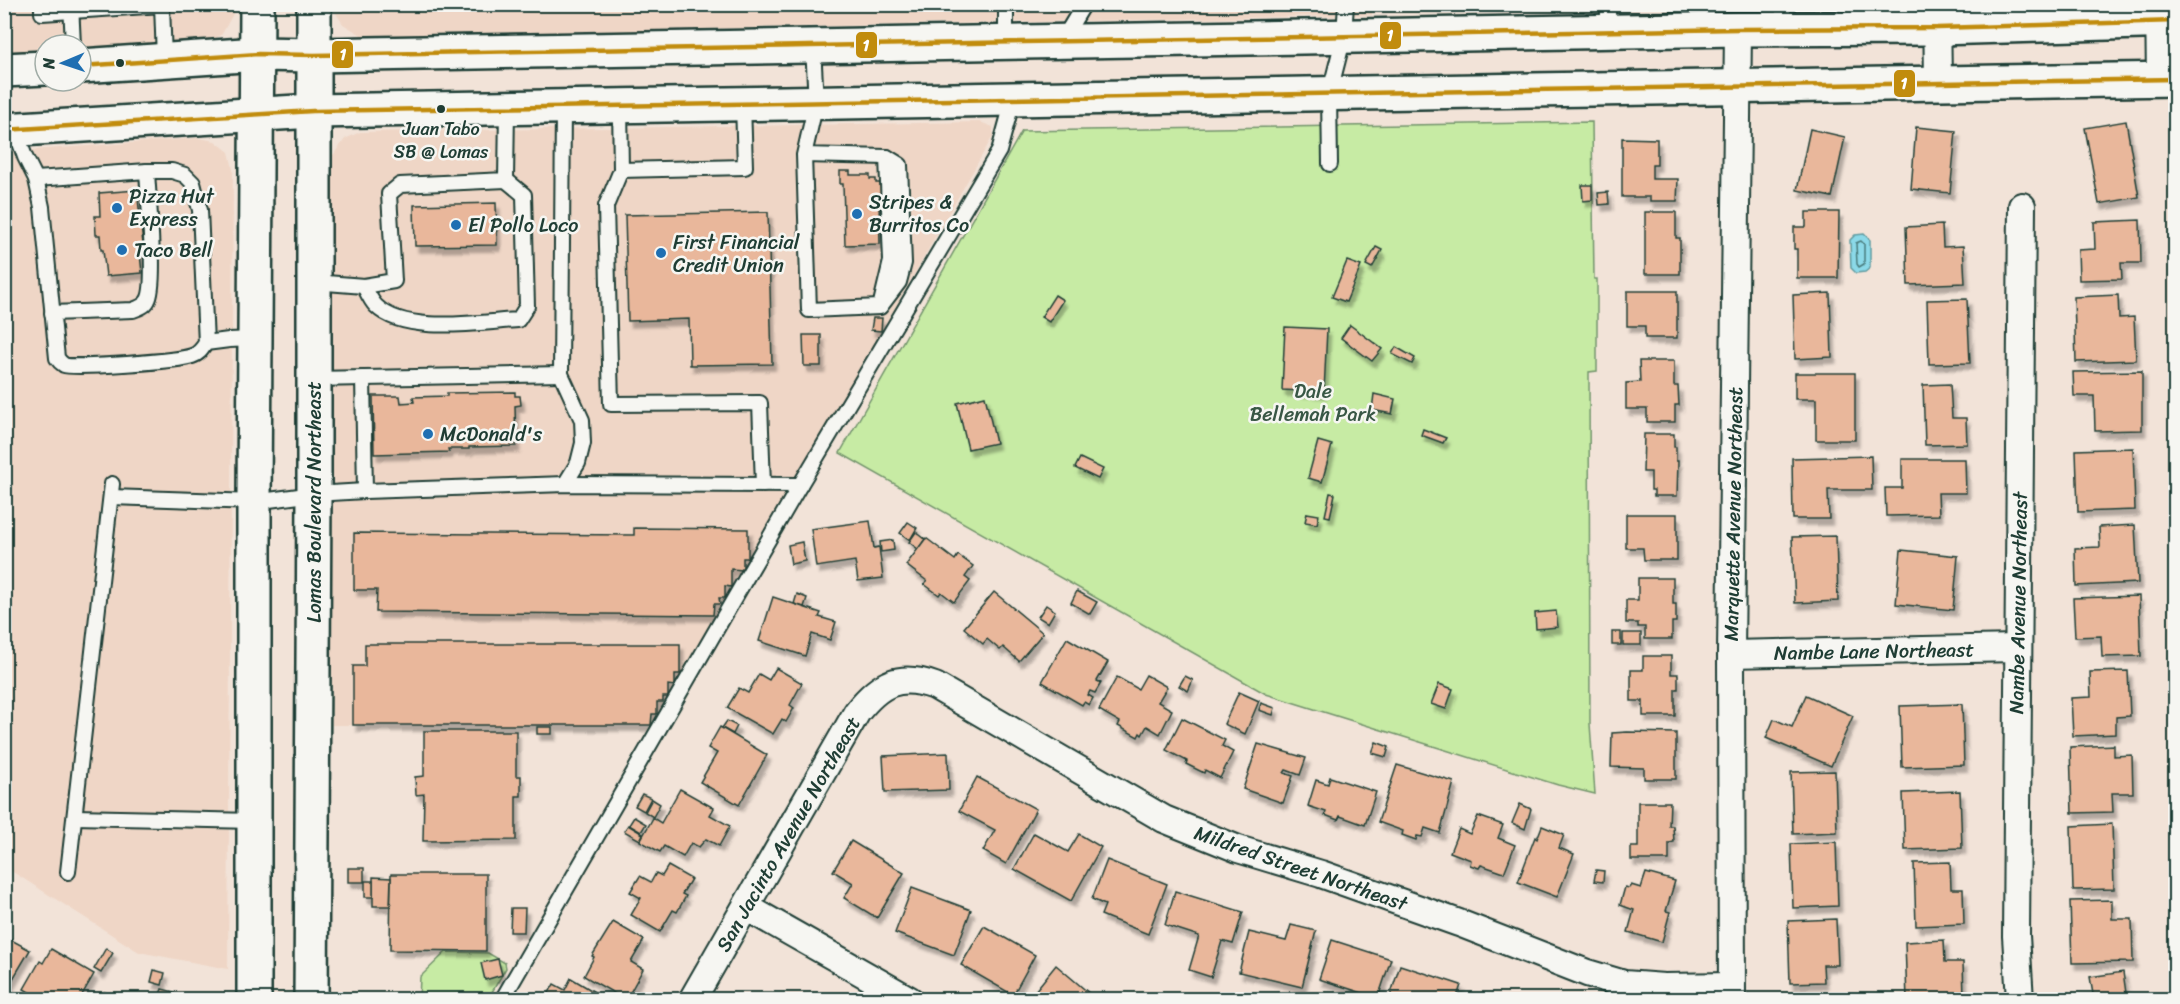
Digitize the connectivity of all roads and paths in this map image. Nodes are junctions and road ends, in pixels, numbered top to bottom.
1 (42, 4) edge
2 (257, 4) edge
3 (314, 4) edge
4 (1006, 4) edge
5 (1084, 4) edge
6 (163, 5) edge
7 (104, 7) edge
8 (71, 8) edge
9 (1783, 16) edge
10 (1937, 16) edge
11 (2164, 16) edge
12 (1608, 18) edge
13 (1345, 20) edge
14 (1738, 29) junction
15 (72, 33) edge
16 (1062, 41) junction
17 (1006, 42) junction
18 (813, 46) junction
19 (258, 54) junction
20 (314, 55) junction
21 (164, 59) junction
22 (93, 65) edge
23 (33, 69) edge
24 (4, 70) edge
25 (2168, 79) edge
26 (1938, 84) junction
27 (1737, 87) junction
28 (1329, 95) junction
29 (1013, 100) junction
30 (816, 103) junction
31 (742, 104) junction
32 (620, 106) junction
33 (562, 107) junction
34 (507, 108) junction
35 (313, 111) junction
36 (257, 115) junction
37 (10, 129) edge
38 (804, 155) junction
39 (1330, 164) dead end
40 (621, 170) junction
41 (147, 171) junction
42 (36, 179) junction
43 (506, 180) junction
44 (2022, 206) dead end
45 (314, 282) junction
46 (364, 285) junction
47 (52, 314) junction
48 (255, 339) junction
49 (206, 343) junction
50 (561, 374) junction
51 (363, 378) junction
52 (314, 379) junction
53 (565, 484) junction
54 (763, 484) junction
55 (800, 485) junction
56 (365, 491) junction
57 (315, 494) junction
58 (254, 502) junction
59 (2017, 648) junction
60 (1731, 654) junction
61 (895, 681) joint
62 (75, 817) junction
63 (254, 821) junction
64 (68, 872) dead end
65 (746, 907) junction
66 (1732, 993) edge
67 (254, 999) edge
68 (311, 999) edge
69 (502, 999) edge
70 (692, 999) edge
71 (910, 999) edge
72 (2020, 999) edge

1 - 8 lane
2 - 19 main road
3 - 20 main road, Lomas Boulevard Northeast
4 - 17 lane
5 - 16 lane
6 - 7 lane
6 - 21 lane
7 - 8 lane
8 - 15 lane
9 - 10 main road
9 - 14 main road
10 - 11 main road
10 - 26 street
11 - 25 street
12 - 13 main road
12 - 14 main road
13 - 16 main road
13 - 28 lane
14 - 27 street, Marquette Avenue Northeast
16 - 17 main road
17 - 18 main road
18 - 20 main road
18 - 30 lane
19 - 20 main road
19 - 21 main road
19 - 36 main road
20 - 35 main road, Lomas Boulevard Northeast
21 - 22 main road
23 - 24 main road
25 - 26 main road
26 - 27 main road
27 - 28 main road
27 - 60 street, Marquette Avenue Northeast
28 - 29 main road
28 - 39 lane
29 - 30 main road
29 - 55 lane
30 - 31 main road
30 - 38 lane
31 - 32 main road
31 - 40 lane
32 - 33 main road
32 - 40 lane
33 - 34 main road
33 - 50 lane
34 - 35 main road
34 - 43 lane
35 - 36 main road
35 - 45 main road, Lomas Boulevard Northeast
36 - 37 main road
36 - 48 main road
37 - 42 lane
38 - 38 lane
40 - 54 lane
41 - 42 lane
41 - 47 lane
41 - 49 lane
42 - 47 lane
43 - 46 lane
43 - 46 lane
44 - 59 street, Nambe Avenue Northeast
45 - 46 lane
45 - 52 main road, Lomas Boulevard Northeast
47 - 49 lane
48 - 49 lane
48 - 58 main road
50 - 51 lane
50 - 53 lane
51 - 52 lane
51 - 56 lane
52 - 57 main road, Lomas Boulevard Northeast
53 - 54 lane
53 - 56 lane
54 - 55 lane
55 - 69 lane
56 - 57 lane
57 - 58 lane
57 - 68 main road, Lomas Boulevard Northeast
58 - 62 lane
58 - 63 main road
59 - 60 street, Nambe Lane Northeast
59 - 72 street, Nambe Avenue Northeast
60 - 66 street, Marquette Avenue Northeast
61 - 65 street, San Jacinto Avenue Northeast
61 - 66 street, Mildred Street Northeast
62 - 63 lane
62 - 64 lane
63 - 67 main road
65 - 70 street, San Jacinto Avenue Northeast
65 - 71 street

